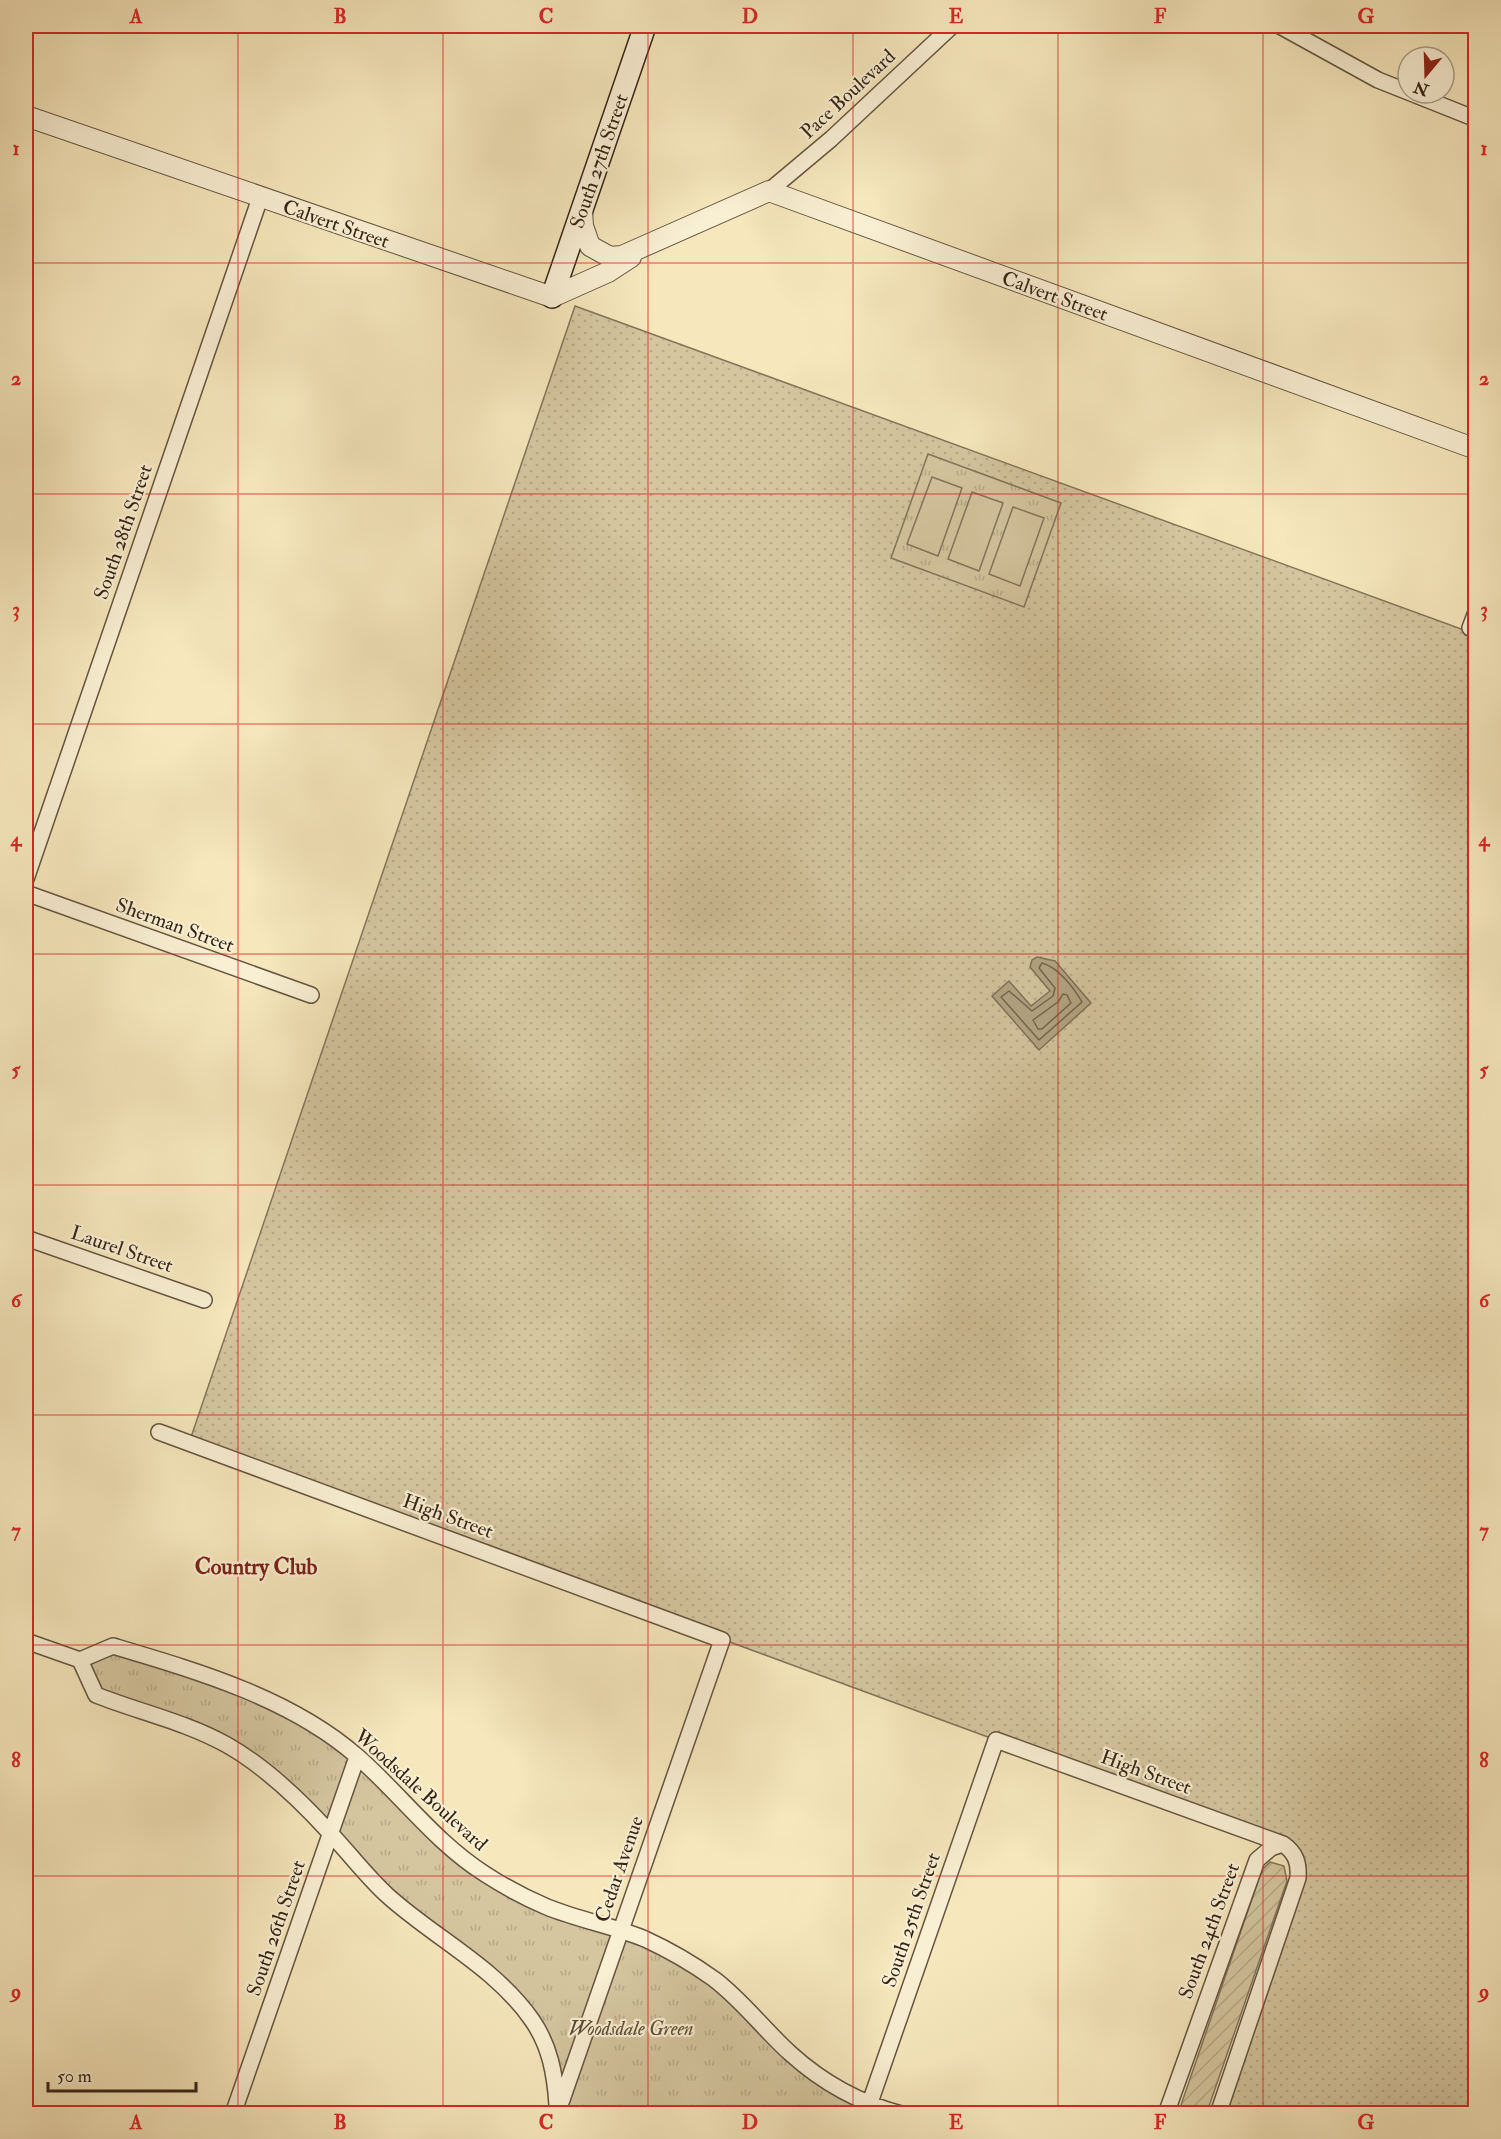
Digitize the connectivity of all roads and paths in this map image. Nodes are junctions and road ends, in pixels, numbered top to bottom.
1 (645, 26) edge
2 (952, 26) edge
3 (1280, 26) edge
4 (26, 116) edge
5 (1476, 119) edge
6 (769, 191) junction
7 (260, 198) junction
8 (582, 209) junction
9 (640, 250) junction
10 (552, 297) junction
11 (1476, 449) edge
12 (1476, 612) edge
13 (1470, 628) dead end
14 (26, 879) edge
15 (26, 893) edge
16 (311, 995) dead end
17 (26, 1238) edge
18 (204, 1300) dead end
19 (159, 1432) dead end
20 (722, 1640) joint
21 (26, 1641) edge
22 (80, 1660) junction
23 (996, 1740) joint
24 (357, 1757) junction
25 (331, 1833) junction
26 (1283, 1844) junction
27 (620, 1930) junction
28 (868, 2109) edge
29 (558, 2113) edge
30 (233, 2114) edge
31 (901, 2114) edge
32 (1104, 2114) edge
33 (1121, 2114) edge
34 (1166, 2114) edge
35 (1218, 2114) edge

1 - 8 main road, South 27th Street
2 - 6 street, Pace Boulevard
3 - 5 street
4 - 7 street, Calvert Street
6 - 9 street
6 - 11 street, Calvert Street
7 - 10 street, Calvert Street
7 - 14 street, South 28th Street
8 - 9 street
8 - 10 main road, South 27th Street
9 - 10 street
12 - 13 street
15 - 16 street, Sherman Street
17 - 18 street, Laurel Street
19 - 20 street, High Street
20 - 27 street, Cedar Avenue
21 - 22 street
22 - 24 street, Woodsdale Boulevard
22 - 25 street
23 - 26 street, High Street
23 - 28 street, South 25th Street
24 - 25 street, South 26th Street
24 - 27 street, Woodsdale Boulevard
25 - 29 street
25 - 30 street, South 26th Street
26 - 34 street, South 24th Street
26 - 35 street
27 - 28 street, Woodsdale Boulevard
27 - 29 street, Cedar Avenue
28 - 31 street, Woodsdale Boulevard
32 - 33 street

